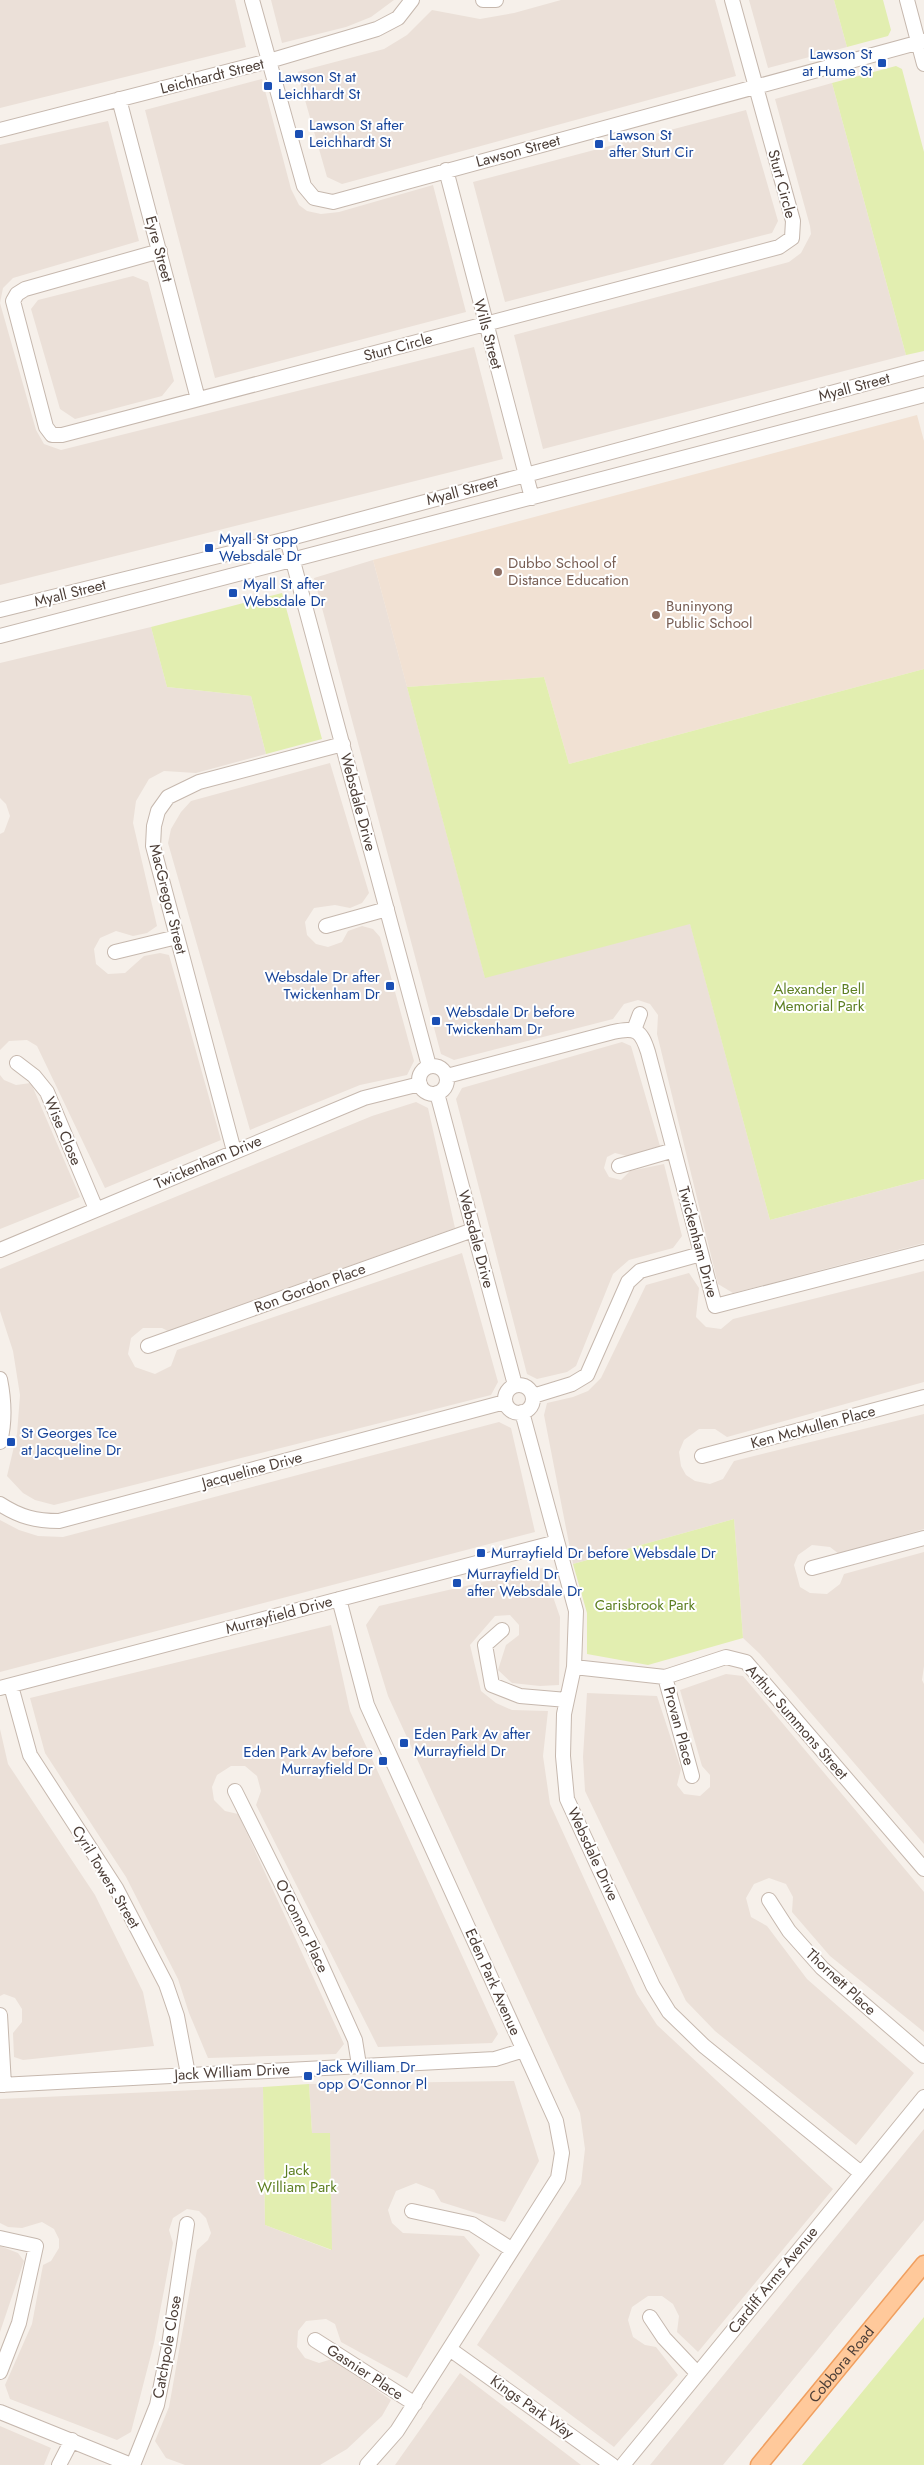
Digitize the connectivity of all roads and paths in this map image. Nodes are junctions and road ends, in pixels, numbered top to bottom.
1 (252, 0) edge
2 (412, 0) edge
3 (483, 0) edge
4 (496, 0) edge
5 (732, 0) edge
6 (907, 0) edge
7 (921, 42) edge
8 (269, 62) junction
9 (924, 64) edge
10 (756, 88) junction
11 (119, 99) junction
12 (0, 130) edge
13 (446, 170) junction
14 (160, 251) junction
15 (485, 324) junction
16 (924, 368) edge
17 (924, 395) edge
18 (198, 399) junction
19 (525, 474) junction
20 (532, 498) junction
21 (287, 539) junction
22 (293, 562) junction
23 (0, 610) edge
24 (0, 636) edge
25 (343, 744) junction
26 (387, 909) junction
27 (326, 926) dead end
28 (177, 936) junction
29 (115, 952) dead end
30 (640, 1014) dead end
31 (634, 1030) junction
32 (17, 1063) dead end
33 (429, 1066) junction
34 (447, 1076) junction
35 (420, 1084) junction
36 (437, 1093) junction
37 (674, 1150) junction
38 (234, 1151) junction
39 (619, 1166) dead end
40 (96, 1209) junction
41 (473, 1230) junction
42 (0, 1250) edge
43 (924, 1252) edge
44 (701, 1254) junction
45 (148, 1346) dead end
46 (0, 1379) edge
47 (515, 1385) junction
48 (533, 1396) junction
49 (924, 1397) edge
50 (505, 1402) junction
51 (522, 1412) junction
52 (0, 1442) edge
53 (702, 1456) dead end
54 (0, 1504) edge
55 (924, 1538) edge
56 (557, 1542) junction
57 (812, 1568) dead end
58 (339, 1599) junction
59 (502, 1630) dead end
60 (574, 1667) junction
61 (665, 1677) junction
62 (5, 1687) edge
63 (567, 1700) junction
64 (692, 1776) dead end
65 (236, 1791) dead end
66 (924, 1869) edge
67 (769, 1900) dead end
68 (0, 2015) edge
69 (524, 2050) junction
70 (924, 2056) edge
71 (359, 2065) junction
72 (188, 2074) junction
73 (2, 2085) edge
74 (924, 2097) edge
75 (861, 2174) junction
76 (412, 2211) dead end
77 (187, 2224) dead end
78 (0, 2238) edge
79 (511, 2250) junction
80 (924, 2264) edge
81 (650, 2317) dead end
82 (315, 2340) dead end
83 (451, 2350) junction
84 (0, 2372) edge
85 (697, 2373) junction
86 (415, 2404) junction
87 (0, 2412) edge
88 (72, 2440) junction
89 (59, 2465) edge
90 (132, 2465) edge
91 (367, 2465) edge
92 (612, 2465) edge
93 (623, 2465) edge
94 (759, 2465) edge

1 - 8 street, Lawson Street
2 - 8 street, Leichhardt Street
3 - 4 street
5 - 10 street, Sturt Circle
6 - 7 street
7 - 9 street
7 - 10 street, Lawson Street
8 - 11 street, Leichhardt Street
8 - 13 street, Lawson Street
10 - 13 street, Lawson Street
10 - 15 street, Sturt Circle
11 - 12 street, Leichhardt Street
11 - 14 street, Eyre Street
13 - 15 street, Wills Street
14 - 18 street, Eyre Street
14 - 18 street, Sturt Circle
15 - 18 street, Sturt Circle
15 - 19 street, Wills Street
16 - 19 street, Myall Street
17 - 20 street, Myall Street
19 - 20 street, Wills Street
19 - 21 street, Myall Street
20 - 22 street, Myall Street
21 - 22 street, Websdale Drive
21 - 23 street, Myall Street
22 - 24 street, Myall Street
22 - 25 street, Websdale Drive
25 - 26 street, Websdale Drive
25 - 28 street, MacGregor Street
26 - 27 street
26 - 33 street, Websdale Drive
28 - 29 street
28 - 38 street, MacGregor Street
30 - 31 street
31 - 34 street
31 - 37 street, Twickenham Drive
32 - 40 street, Wise Close
33 - 34 street
33 - 35 street
34 - 36 street
35 - 36 street
35 - 38 street, Twickenham Drive
36 - 41 street, Websdale Drive
37 - 39 street
37 - 44 street, Twickenham Drive
38 - 40 street, Twickenham Drive
40 - 42 street, Twickenham Drive
41 - 45 street, Ron Gordon Place
41 - 47 street, Websdale Drive
43 - 44 street, Twickenham Drive
44 - 48 street
46 - 52 street
47 - 48 street
47 - 50 street
48 - 51 street
49 - 53 street, Ken McMullen Place
50 - 51 street
50 - 54 street, Jacqueline Drive
51 - 56 street, Websdale Drive
55 - 57 street
56 - 58 street, Murrayfield Drive
56 - 60 street, Websdale Drive
58 - 62 street, Murrayfield Drive
58 - 69 street, Eden Park Avenue
59 - 63 street
60 - 61 street, Arthur Summons Street
60 - 63 street, Websdale Drive
61 - 64 street, Provan Place
61 - 66 street, Arthur Summons Street
62 - 72 street, Cyril Towers Street
63 - 75 street, Websdale Drive
65 - 71 street, O'Connor Place
67 - 70 street, Thornett Place
68 - 73 street
69 - 71 street, Jack William Drive
69 - 79 street, Eden Park Avenue
71 - 72 street, Jack William Drive
72 - 73 street, Jack William Drive
74 - 75 street, Cardiff Arms Avenue
75 - 85 street, Cardiff Arms Avenue
76 - 79 street
77 - 90 street, Catchpole Close
78 - 84 street
79 - 83 street, Eden Park Avenue
80 - 94 main road, Cobbora Road
81 - 85 street
82 - 86 street, Gasnier Place
83 - 86 street
83 - 92 street, Kings Park Way
85 - 93 street, Cardiff Arms Avenue
86 - 91 street
87 - 88 street
88 - 89 street
88 - 90 street

